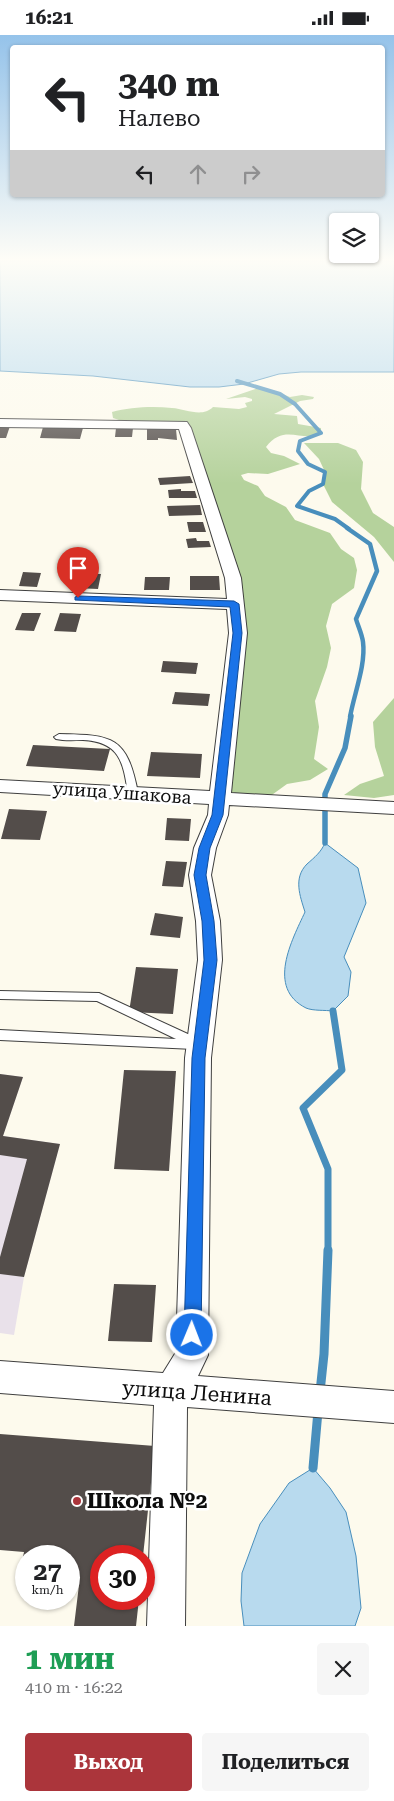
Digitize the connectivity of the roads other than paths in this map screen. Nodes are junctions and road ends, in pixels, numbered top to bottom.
1 (0, 423) edge
2 (0, 595) edge
3 (234, 604) junction
4 (59, 737) dead end
5 (0, 786) edge
6 (133, 793) junction
7 (218, 799) junction
8 (394, 808) edge
9 (0, 995) edge
10 (0, 1035) edge
11 (200, 1044) junction
12 (0, 1377) edge
13 (171, 1391) junction
14 (394, 1407) edge
15 (166, 1626) edge

1 - 3 street
2 - 3 street
3 - 7 street
4 - 6 lane
5 - 6 street, улица Ушакова
6 - 7 street, улица Ушакова
7 - 8 street, улица Ушакова
7 - 11 street
9 - 11 lane
10 - 11 lane
11 - 13 street
12 - 13 street, улица Ленина
13 - 14 street, улица Ленина
13 - 15 street

